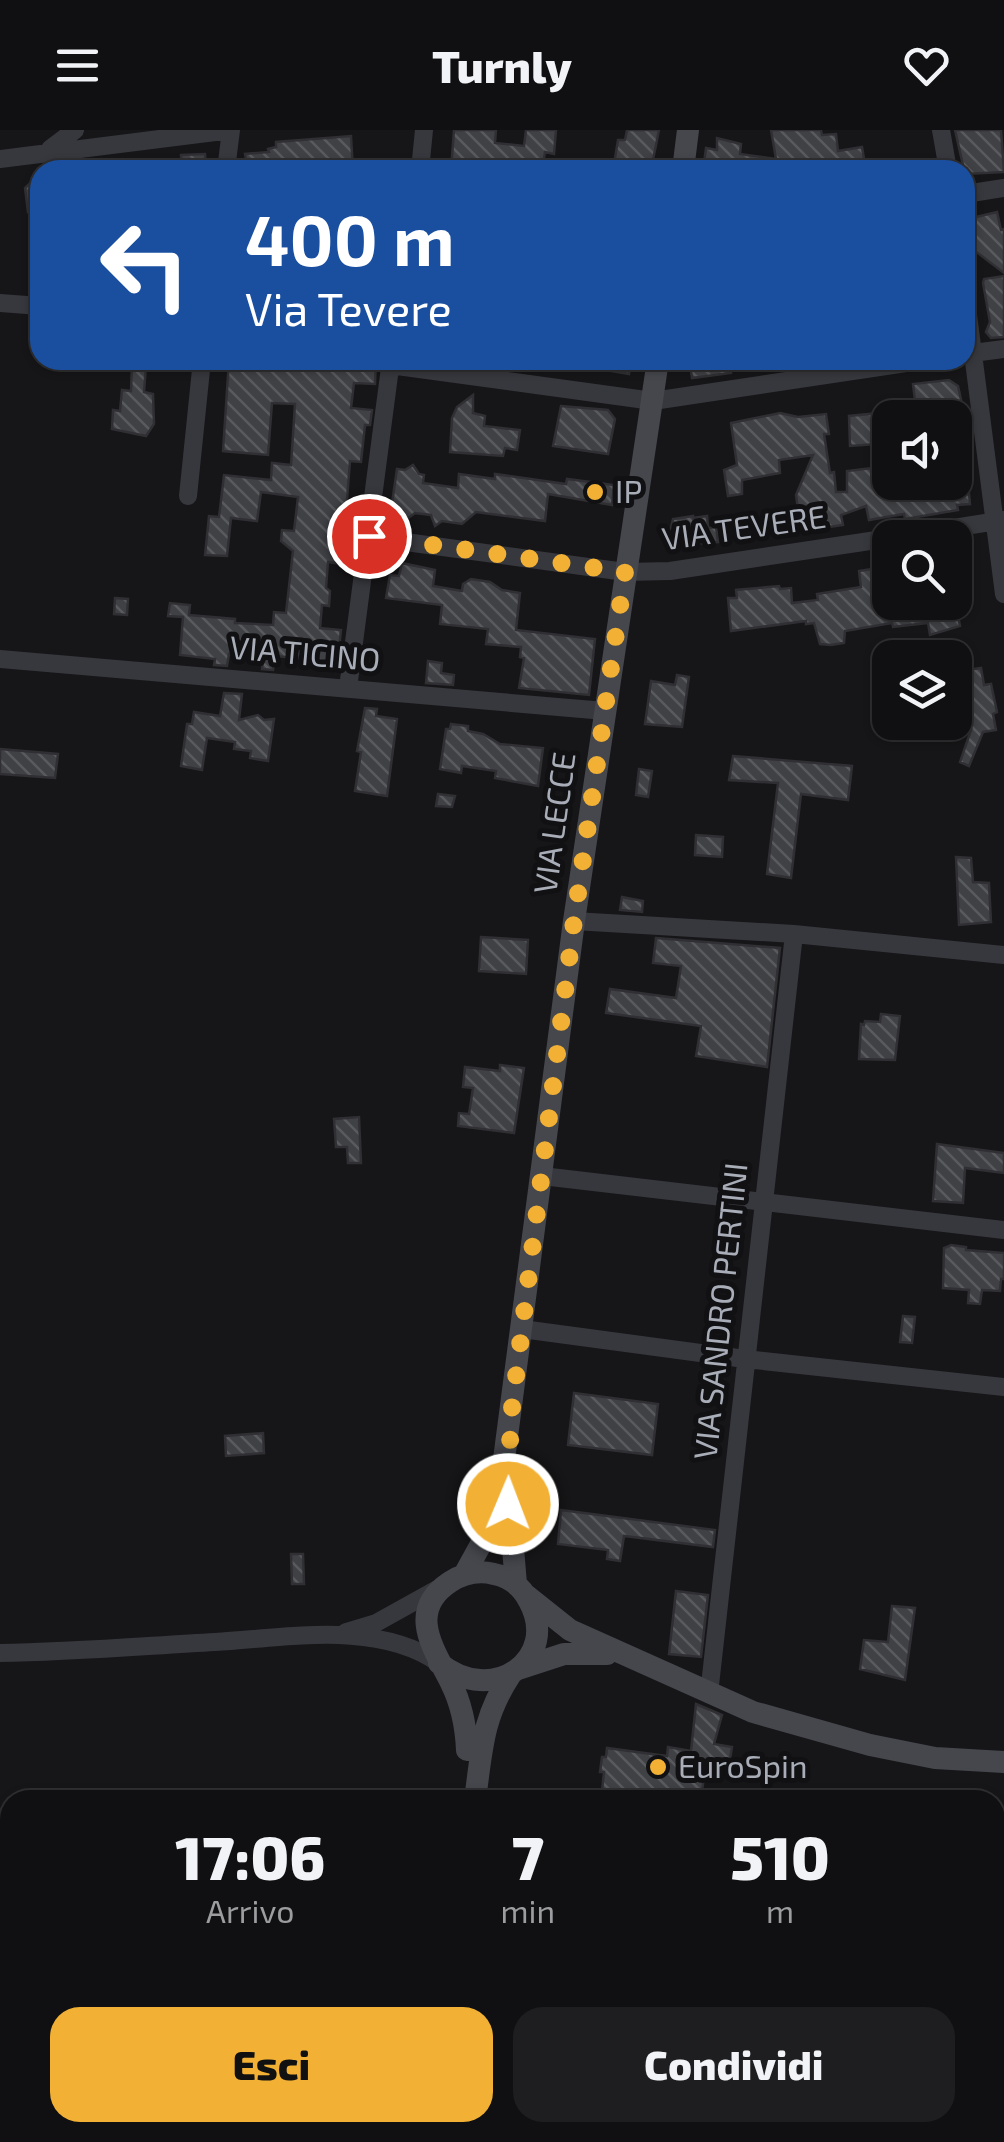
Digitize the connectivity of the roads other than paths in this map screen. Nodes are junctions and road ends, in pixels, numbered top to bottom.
1 (75, 130) edge
2 (231, 130) edge
3 (424, 130) edge
4 (688, 130) edge
5 (941, 130) edge
6 (45, 152) junction
7 (0, 159) edge
8 (227, 160) edge
9 (421, 160) edge
10 (684, 160) edge
11 (946, 160) edge
12 (1004, 188) edge
13 (975, 192) edge
14 (0, 303) edge
15 (30, 305) edge
16 (1004, 349) edge
17 (975, 353) edge
18 (201, 370) edge
19 (390, 370) edge
20 (445, 370) edge
21 (657, 370) edge
22 (859, 370) edge
23 (972, 370) edge
24 (653, 401) junction
25 (188, 496) dead end
26 (1000, 521) edge
27 (972, 525) edge
28 (369, 536) junction
29 (872, 541) edge
30 (625, 572) junction
31 (1004, 594) edge
32 (0, 659) edge
33 (348, 688) junction
34 (604, 711) junction
35 (574, 921) junction
36 (794, 934) junction
37 (1004, 955) edge
38 (542, 1176) junction
39 (763, 1200) junction
40 (1004, 1230) edge
41 (522, 1329) junction
42 (745, 1359) junction
43 (1004, 1386) edge
44 (511, 1416) junction
45 (455, 1579) junction
46 (521, 1590) junction
47 (326, 1636) junction
48 (0, 1653) edge
49 (440, 1663) junction
50 (646, 1666) junction
51 (510, 1674) junction
52 (709, 1694) junction
53 (468, 1750) junction
54 (1004, 1762) edge
55 (462, 1790) edge
56 (476, 1790) edge

1 - 6 street
2 - 6 street
2 - 8 street
3 - 9 street
4 - 10 street
5 - 11 street
6 - 7 street
12 - 13 street
14 - 15 street
16 - 17 street
18 - 25 street
19 - 28 street
20 - 24 street
21 - 24 street, VIA LECCE
22 - 24 street
23 - 26 street
24 - 30 street, VIA LECCE
26 - 27 street, VIA TEVERE
26 - 31 street
28 - 30 street, VIA TEVERE
28 - 33 street
29 - 30 street, VIA TEVERE
30 - 34 street, VIA LECCE
32 - 33 street, VIA TICINO
33 - 34 street, VIA TICINO
34 - 35 street, VIA LECCE
35 - 36 street
35 - 38 street, VIA LECCE
36 - 37 street
36 - 39 street, VIA SANDRO PERTINI
38 - 39 street
38 - 41 street, VIA LECCE
39 - 40 street
39 - 42 street, VIA SANDRO PERTINI
41 - 42 street
41 - 44 street, VIA LECCE
42 - 43 street
42 - 52 street, VIA SANDRO PERTINI
44 - 45 street, VIA LECCE
44 - 46 street, VIA LECCE
45 - 46 street
45 - 47 street
45 - 49 street
46 - 50 street
46 - 51 street
47 - 48 street
47 - 49 street
49 - 51 street
49 - 53 street
50 - 51 street
50 - 52 street
51 - 53 street
51 - 56 street
52 - 54 street
53 - 55 street

